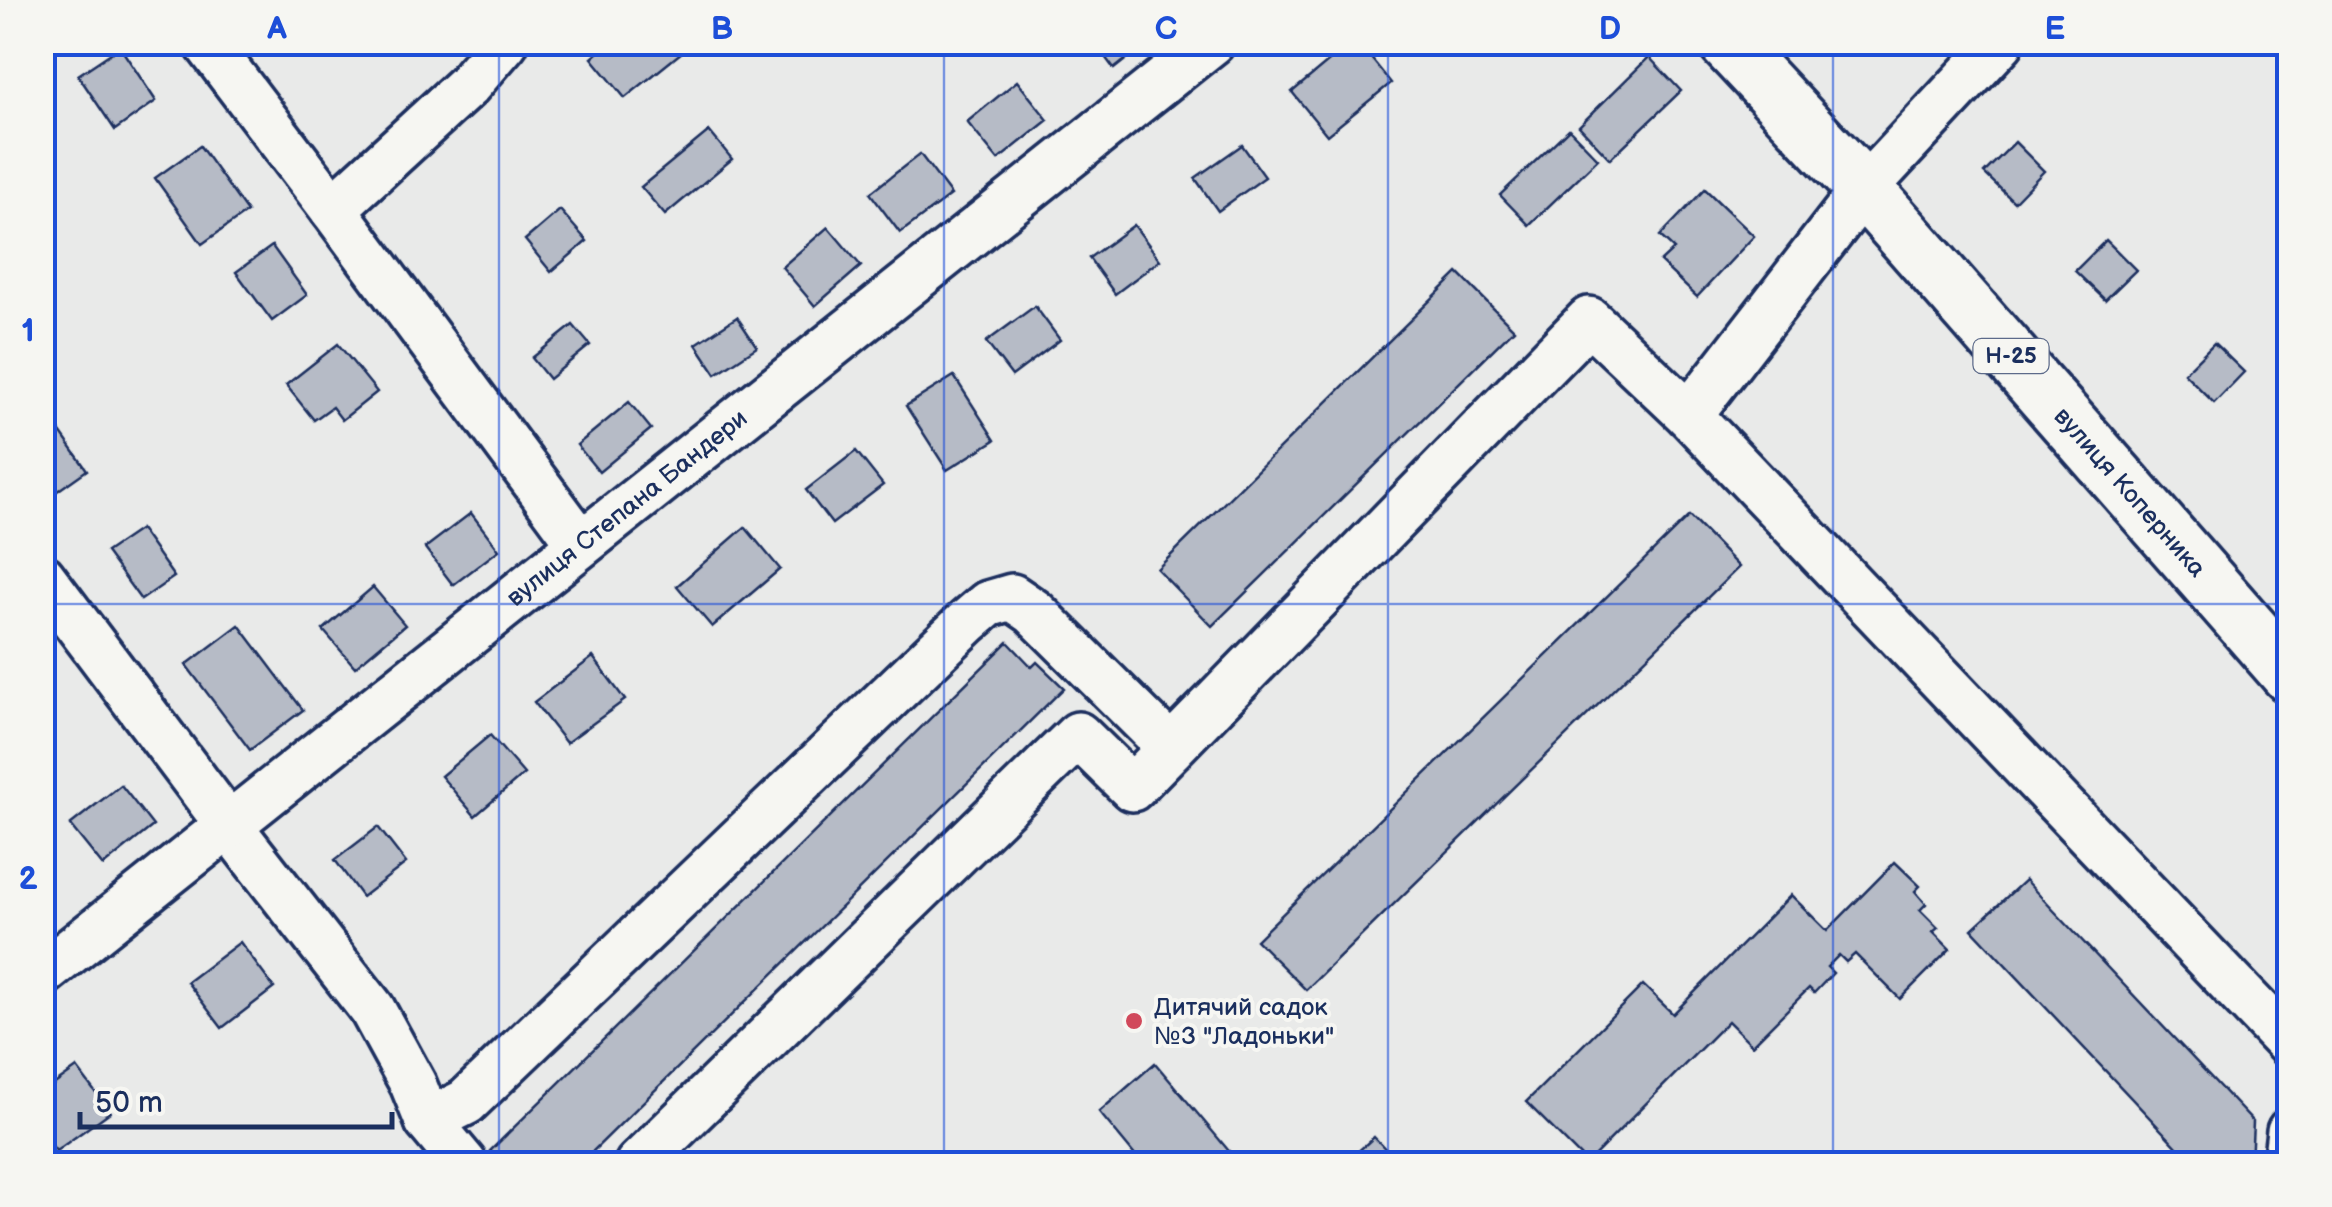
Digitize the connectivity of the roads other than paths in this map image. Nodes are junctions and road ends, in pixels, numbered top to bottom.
1 (206, 42) edge
2 (505, 42) edge
3 (1212, 42) edge
4 (1726, 42) edge
5 (2001, 42) edge
6 (1864, 189) junction
7 (333, 209) junction
8 (1689, 415) junction
9 (581, 544) junction
10 (42, 577) edge
11 (2290, 675) edge
12 (1171, 748) junction
13 (230, 827) junction
14 (42, 974) edge
15 (2290, 1045) edge
16 (428, 1121) junction
17 (2290, 1131) edge
18 (464, 1164) edge
19 (638, 1164) edge
20 (2286, 1164) edge

1 - 7 street
2 - 7 street
3 - 9 street, вулиця Степана Бандери
4 - 6 main road, вулиця Коперника / Н-25
5 - 6 street
6 - 8 street
6 - 11 main road, вулиця Коперника / Н-25
7 - 9 street
8 - 12 street
8 - 15 street
9 - 13 street, вулиця Степана Бандери
10 - 13 street
12 - 16 street
12 - 19 street
13 - 14 street, вулиця Степана Бандери
13 - 16 street
16 - 18 street
17 - 20 street

